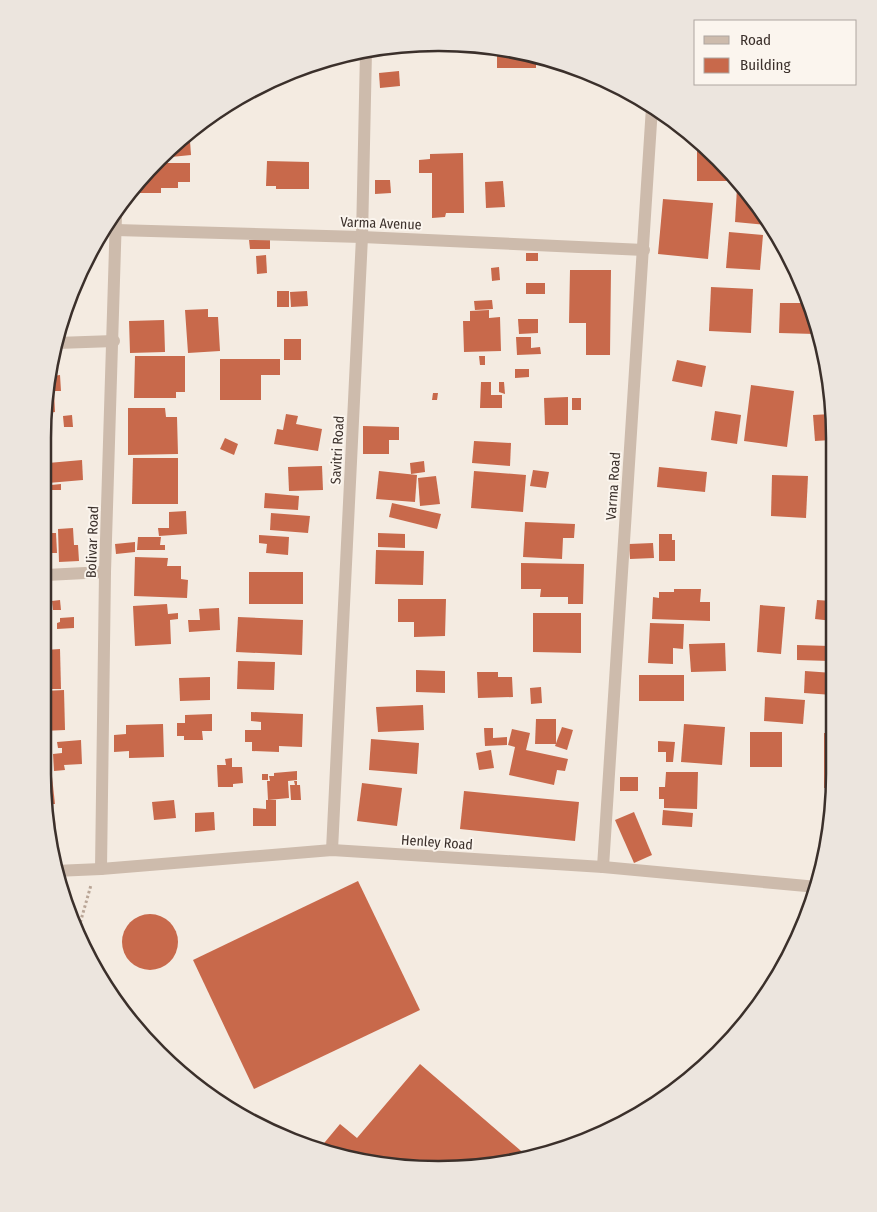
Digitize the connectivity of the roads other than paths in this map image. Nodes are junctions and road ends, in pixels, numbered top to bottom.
1 (366, 59) edge
2 (652, 115) edge
3 (116, 225) edge
4 (116, 230) junction
5 (362, 237) junction
6 (644, 250) junction
7 (114, 341) junction
8 (63, 343) edge
9 (105, 572) junction
10 (51, 575) edge
11 (332, 850) junction
12 (603, 868) junction
13 (95, 870) junction
14 (63, 871) edge
15 (809, 887) edge

1 - 5 street, Savitri Road
2 - 6 street, Varma Road
3 - 4 street, Bolivar Road
4 - 5 street, Varma Avenue
4 - 7 street, Bolivar Road
5 - 6 street, Varma Avenue
5 - 11 street, Savitri Road
6 - 12 street, Varma Road
7 - 8 street
7 - 9 street, Bolivar Road
9 - 10 street
9 - 13 street, Bolivar Road
11 - 12 street, Henley Road
11 - 13 street, Henley Road
12 - 15 street, Henley Road
13 - 14 street, Henley Road

